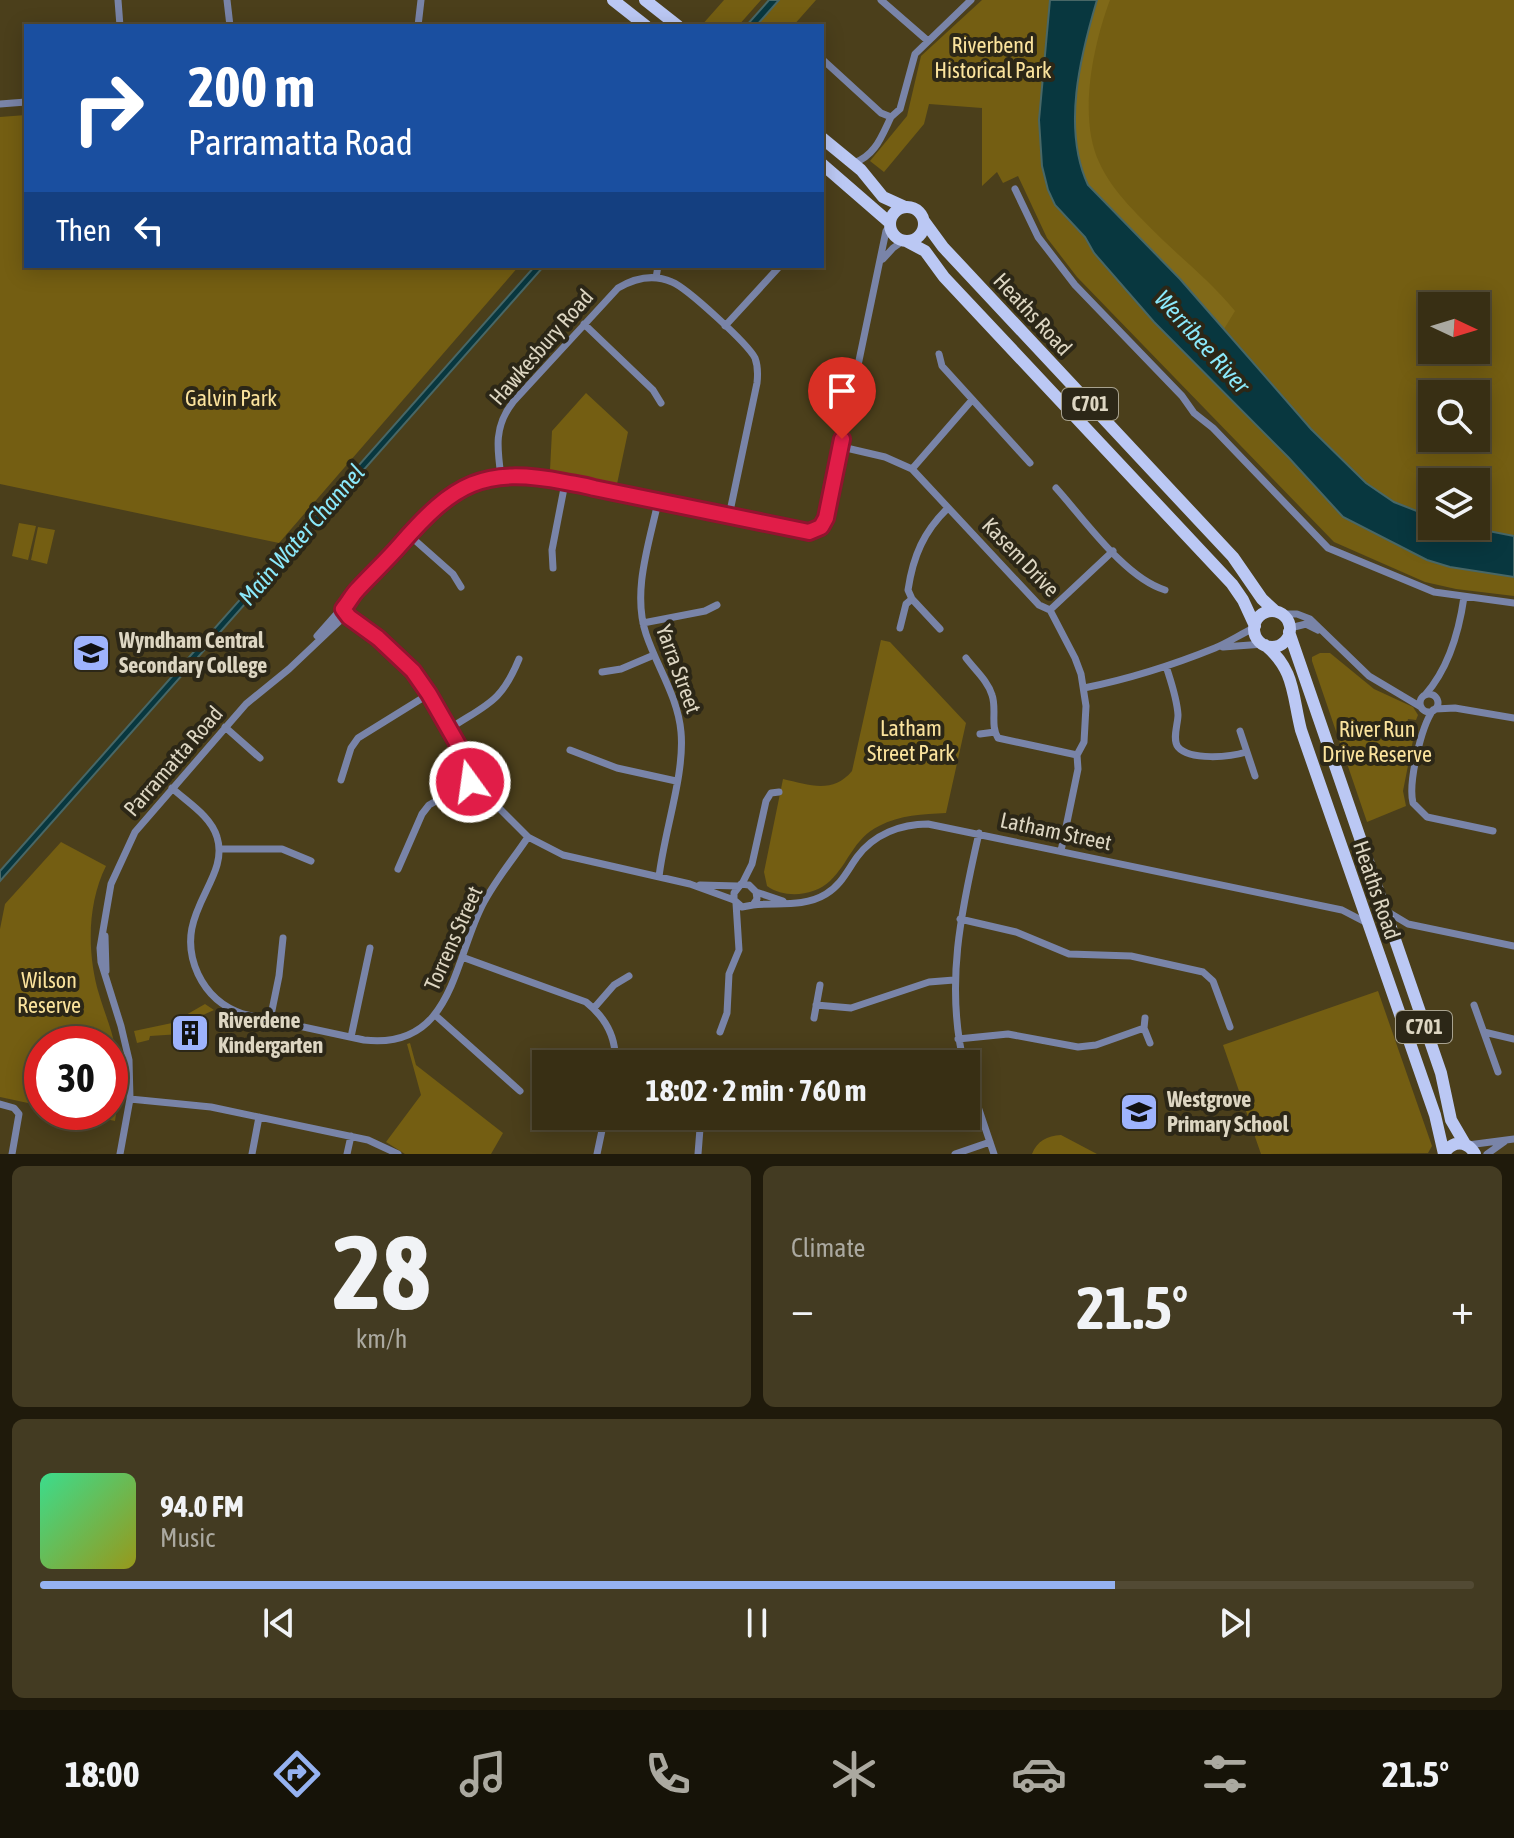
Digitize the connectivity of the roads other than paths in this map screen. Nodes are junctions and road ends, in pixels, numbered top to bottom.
1 (118, 0) edge
2 (227, 0) edge
3 (421, 0) edge
4 (613, 0) edge
5 (645, 0) edge
6 (881, 0) edge
7 (971, 0) edge
8 (120, 24) edge
9 (230, 24) edge
10 (418, 24) edge
11 (643, 24) edge
12 (675, 24) edge
13 (928, 41) junction
14 (824, 61) edge
15 (24, 102) edge
16 (0, 104) edge
17 (891, 117) junction
18 (824, 140) edge
19 (854, 163) junction
20 (824, 166) edge
21 (1015, 189) dead end
22 (905, 207) junction
23 (924, 221) junction
24 (890, 224) junction
25 (905, 241) junction
26 (881, 261) junction
27 (658, 268) edge
28 (778, 268) edge
29 (656, 278) junction
30 (584, 324) junction
31 (725, 326) junction
32 (939, 354) dead end
33 (972, 400) junction
34 (661, 403) dead end
35 (844, 448) junction
36 (1030, 463) dead end
37 (912, 469) junction
38 (501, 476) junction
39 (565, 485) junction
40 (1056, 488) dead end
41 (658, 502) junction
42 (948, 508) junction
43 (729, 516) junction
44 (409, 535) junction
45 (1113, 551) junction
46 (553, 568) dead end
47 (461, 587) dead end
48 (1165, 590) dead end
49 (1464, 597) junction
50 (912, 599) junction
51 (1514, 603) edge
52 (717, 605) dead end
53 (1050, 610) junction
54 (347, 611) junction
55 (1278, 612) junction
56 (643, 623) junction
57 (1255, 627) junction
58 (900, 628) dead end
59 (940, 629) dead end
60 (1290, 630) junction
61 (1333, 641) junction
62 (1264, 644) junction
63 (1217, 647) junction
64 (654, 655) junction
65 (966, 658) dead end
66 (519, 659) dead end
67 (1166, 666) junction
68 (602, 672) dead end
69 (1435, 682) junction
70 (1084, 688) junction
71 (429, 694) junction
72 (1403, 694) junction
73 (1424, 696) junction
74 (1436, 698) junction
75 (1422, 708) junction
76 (1455, 708) junction
77 (1434, 710) junction
78 (1514, 718) edge
79 (1424, 726) junction
80 (225, 727) junction
81 (449, 729) junction
82 (1240, 731) dead end
83 (995, 732) junction
84 (980, 734) dead end
85 (570, 750) dead end
86 (1246, 752) junction
87 (1077, 755) junction
88 (260, 758) dead end
89 (1255, 776) dead end
90 (477, 778) junction
91 (341, 780) dead end
92 (676, 781) junction
93 (172, 788) junction
94 (779, 792) dead end
95 (1493, 831) dead end
96 (979, 833) junction
97 (528, 837) junction
98 (219, 849) junction
99 (1061, 851) junction
100 (311, 861) dead end
101 (752, 864) junction
102 (398, 869) dead end
103 (656, 876) junction
104 (690, 884) junction
105 (740, 885) junction
106 (755, 890) junction
107 (1358, 896) junction
108 (735, 902) junction
109 (789, 903) junction
110 (751, 906) junction
111 (1383, 909) junction
112 (1342, 910) junction
113 (960, 919) junction
114 (739, 922) junction
115 (1367, 923) junction
116 (1408, 924) junction
117 (283, 938) dead end
118 (1395, 943) junction
119 (1514, 946) edge
120 (370, 948) dead end
121 (462, 957) junction
122 (629, 976) dead end
123 (954, 980) junction
124 (820, 985) dead end
125 (816, 1005) junction
126 (1474, 1005) dead end
127 (594, 1008) junction
128 (435, 1015) junction
129 (814, 1018) dead end
130 (1145, 1018) dead end
131 (270, 1020) junction
132 (1230, 1027) dead end
133 (1144, 1028) junction
134 (720, 1032) dead end
135 (1484, 1032) junction
136 (351, 1037) junction
137 (958, 1039) junction
138 (1514, 1039) edge
139 (1150, 1043) dead end
140 (615, 1050) edge
141 (959, 1050) edge
142 (1498, 1072) dead end
143 (520, 1091) dead end
144 (130, 1099) junction
145 (0, 1104) edge
146 (980, 1112) edge
147 (259, 1117) junction
148 (602, 1130) edge
149 (700, 1130) edge
150 (351, 1136) junction
151 (1510, 1140) edge
152 (990, 1142) junction
153 (1469, 1148) edge
154 (12, 1154) edge
155 (120, 1154) edge
156 (252, 1154) edge
157 (347, 1154) edge
158 (398, 1154) edge
159 (597, 1154) edge
160 (698, 1154) edge
161 (955, 1154) edge
162 (994, 1154) edge
163 (1444, 1154) edge
164 (1487, 1154) edge

1 - 8 street
2 - 9 street
3 - 10 street
4 - 11 main road
5 - 12 main road
6 - 13 street
7 - 13 street
13 - 17 street
14 - 17 street
15 - 16 street
17 - 19 street
18 - 19 main road, C701
19 - 22 main road, C701
20 - 24 main road, C701
21 - 49 street
22 - 23 main road, C701
22 - 24 main road
23 - 25 main road
23 - 55 main road, Heaths Road / C701
24 - 25 main road, C701
24 - 26 street
25 - 26 street
25 - 57 main road, Heaths Road / C701
26 - 35 street
27 - 29 street
28 - 31 street
29 - 30 street, Hawkesbury Road
29 - 31 street
30 - 34 street
30 - 38 street, Hawkesbury Road
31 - 43 street
32 - 33 street
33 - 36 street
33 - 37 street
35 - 37 street, Kasem Drive
35 - 43 street, Parramatta Road
37 - 42 street, Kasem Drive
38 - 39 street, Parramatta Road
38 - 44 street, Parramatta Road
39 - 41 street, Parramatta Road
39 - 46 street
40 - 45 street
41 - 43 street, Parramatta Road
41 - 56 street, Yarra Street
42 - 50 street
42 - 53 street, Kasem Drive
44 - 47 street
44 - 54 street, Parramatta Road
45 - 48 street
45 - 53 street
49 - 51 street
49 - 69 street
50 - 58 street
50 - 59 street
52 - 56 street
53 - 70 street, Kasem Drive
54 - 71 street
54 - 80 street, Parramatta Road
55 - 57 main road
55 - 60 main road, C701
55 - 61 street
56 - 64 street, Yarra Street
57 - 62 main road, C701
57 - 63 street
60 - 61 street
60 - 62 main road
60 - 111 main road, Heaths Road / C701
61 - 72 street
62 - 63 street
62 - 107 main road, Heaths Road / C701
63 - 67 street
64 - 68 street
64 - 92 street, Yarra Street
65 - 83 street
66 - 81 street
67 - 70 street
67 - 86 street
69 - 73 street
69 - 74 street
70 - 87 street, Kasem Drive
71 - 81 street
71 - 91 street
72 - 73 street
72 - 75 street
73 - 74 street
73 - 75 street
74 - 76 street
74 - 77 street
75 - 77 street
75 - 79 street
76 - 77 street
76 - 78 street
77 - 79 street
79 - 95 street
80 - 88 street
80 - 93 street, Parramatta Road
81 - 90 street
82 - 86 street
83 - 84 street
83 - 87 street
85 - 92 street
86 - 89 street
87 - 99 street, Kasem Drive
90 - 97 street
90 - 102 street
92 - 103 street, Yarra Street
93 - 98 street
93 - 144 street, Parramatta Road
94 - 101 street
96 - 99 street, Latham Street
96 - 109 street, Latham Street
96 - 113 street
97 - 103 street
97 - 121 street, Torrens Street
98 - 100 street
98 - 131 street, Torrens Street
99 - 112 street, Latham Street
101 - 105 street
101 - 106 street
103 - 104 street
104 - 105 street
104 - 108 street
105 - 106 street
105 - 108 street
106 - 109 street
106 - 110 street
107 - 112 street
107 - 115 main road, Heaths Road / C701
108 - 110 street
108 - 114 street
109 - 110 street, Latham Street
110 - 114 street
111 - 116 street
111 - 118 main road, Heaths Road / C701
112 - 115 street, Latham Street
113 - 123 street
113 - 132 street
114 - 134 street
115 - 163 main road, Heaths Road / C701
116 - 118 street
116 - 119 street
117 - 131 street
118 - 153 main road, Heaths Road / C701
120 - 136 street
121 - 127 street
121 - 128 street, Torrens Street
122 - 127 street
123 - 125 street
123 - 137 street
124 - 125 street
125 - 129 street
126 - 135 street
127 - 140 street
128 - 136 street, Torrens Street
128 - 143 street
130 - 133 street
131 - 136 street, Torrens Street
133 - 137 street
133 - 139 street
135 - 138 street
135 - 142 street
137 - 141 street
144 - 147 street
144 - 155 street, Parramatta Road
145 - 154 street
146 - 152 street
147 - 150 street
147 - 156 street
148 - 159 street
149 - 160 street
150 - 157 street
150 - 158 street
151 - 153 street
151 - 164 street
152 - 161 street
152 - 162 street
153 - 163 main road, C701

